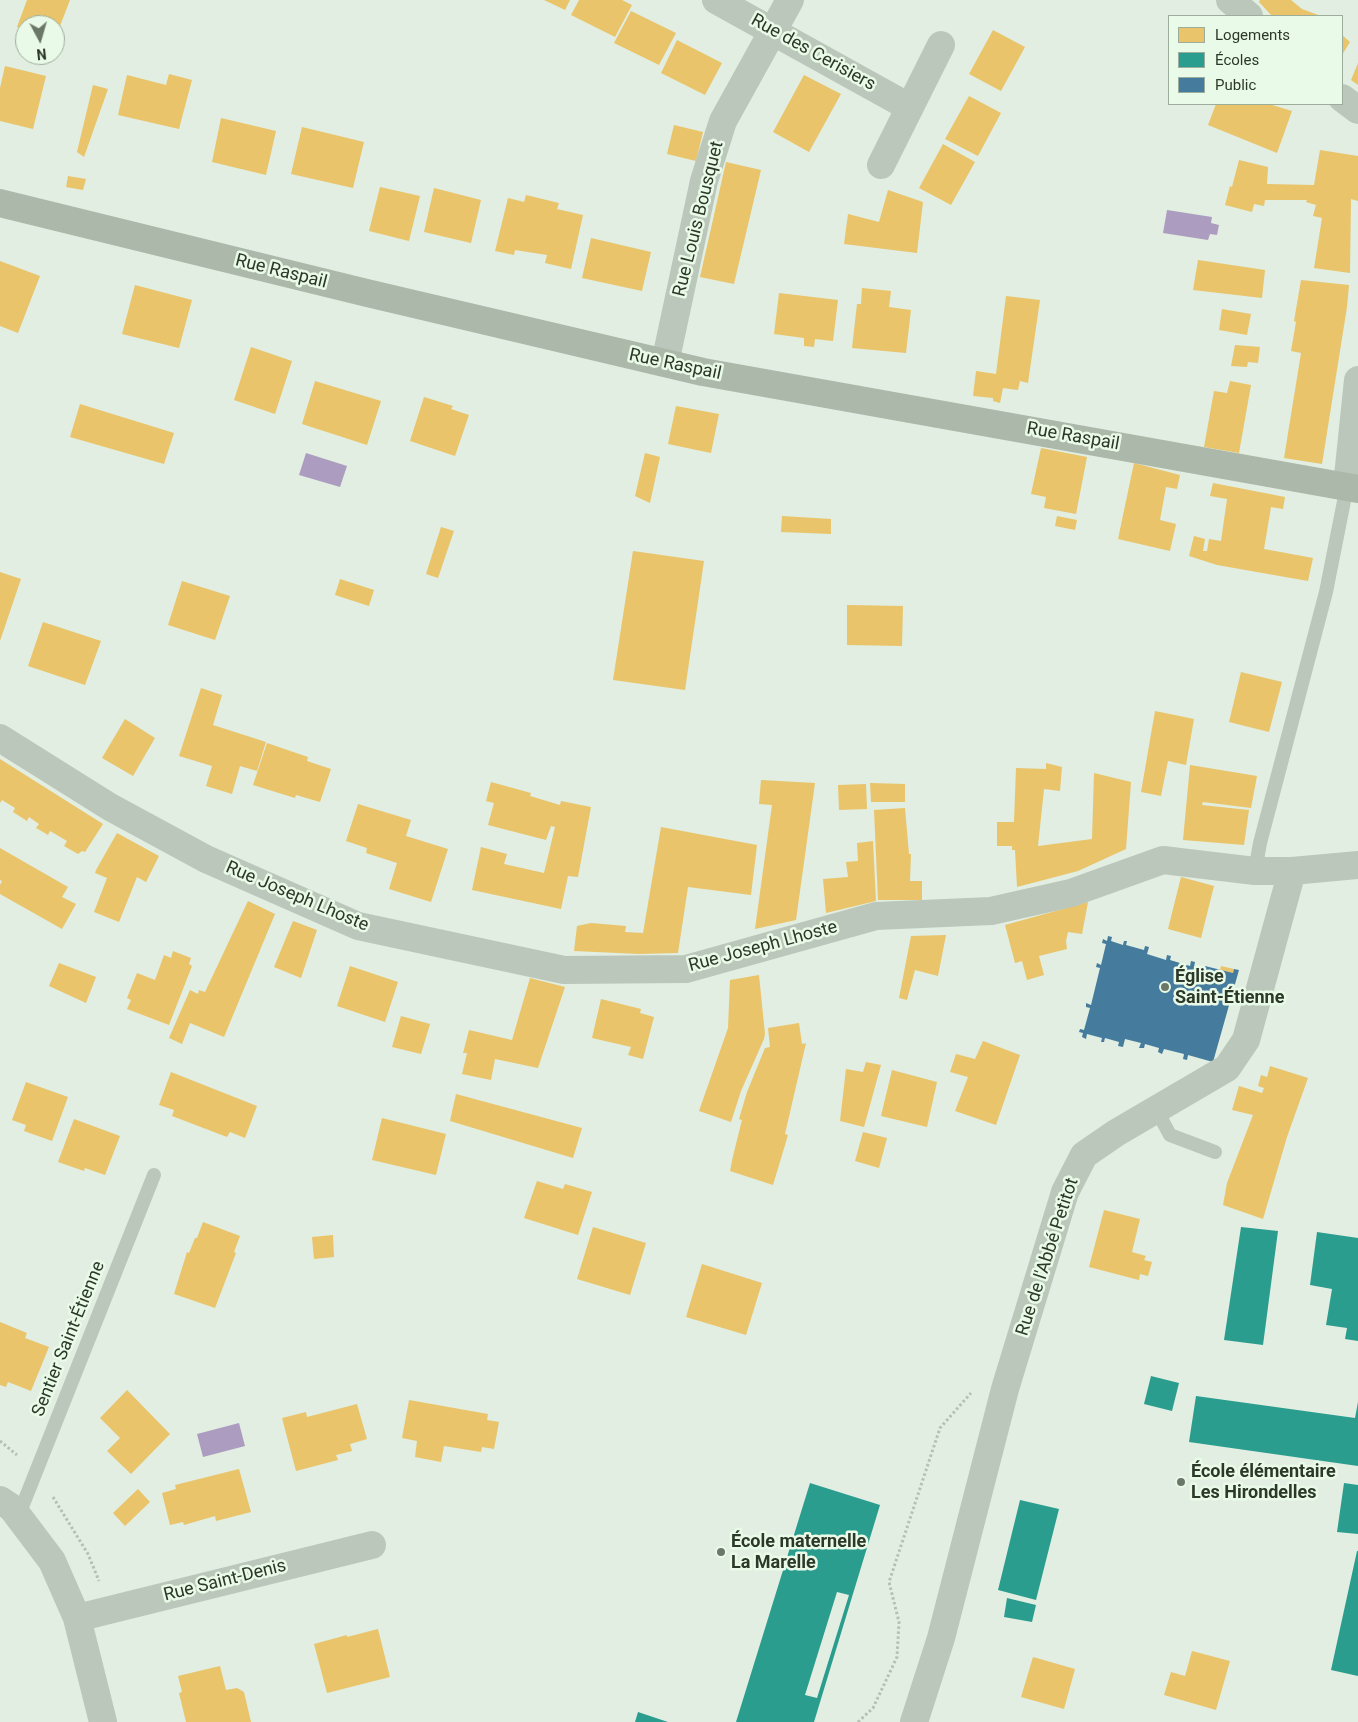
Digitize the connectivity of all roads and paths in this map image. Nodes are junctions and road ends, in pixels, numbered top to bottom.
1 (716, 0) edge
2 (790, 0) edge
3 (774, 32) junction
4 (941, 45) dead end
5 (1343, 99) edge
6 (909, 107) junction
7 (1358, 110) edge
8 (881, 165) dead end
9 (0, 202) edge
10 (665, 363) junction
11 (1358, 380) edge
12 (1352, 487) edge
13 (0, 738) edge
14 (1358, 865) edge
15 (1255, 871) junction
16 (1292, 871) junction
17 (1156, 1109) junction
18 (1215, 1152) dead end
19 (154, 1175) dead end
20 (1005, 1389) junction
21 (0, 1441) edge
22 (37, 1471) junction
23 (9, 1509) edge
24 (372, 1544) dead end
25 (111, 1610) junction
26 (77, 1618) junction
27 (103, 1722) edge
28 (858, 1722) edge
29 (914, 1722) edge

1 - 3 street, Rue des Cerisiers
2 - 3 street, Rue Louis Bousquet
3 - 6 street, Rue des Cerisiers
3 - 10 street, Rue Louis Bousquet
4 - 6 street
5 - 7 street
6 - 8 street
9 - 10 street, Rue Raspail
10 - 12 street, Rue Raspail
11 - 12 street
12 - 15 lane
13 - 15 street, Rue Joseph Lhoste
14 - 16 street, Rue Joseph Lhoste
15 - 16 street, Rue Joseph Lhoste
16 - 17 street, Rue de l'Abbé Petitot
17 - 18 lane
17 - 20 street, Rue de l'Abbé Petitot
19 - 22 lane, Sentier Saint-Étienne
20 - 28 path
20 - 29 street, Rue de l'Abbé Petitot
21 - 22 path
22 - 23 lane, Sentier Saint-Étienne
22 - 25 path
23 - 26 street
24 - 25 street, Rue Saint-Denis
25 - 26 street, Rue Saint-Denis
26 - 27 street

